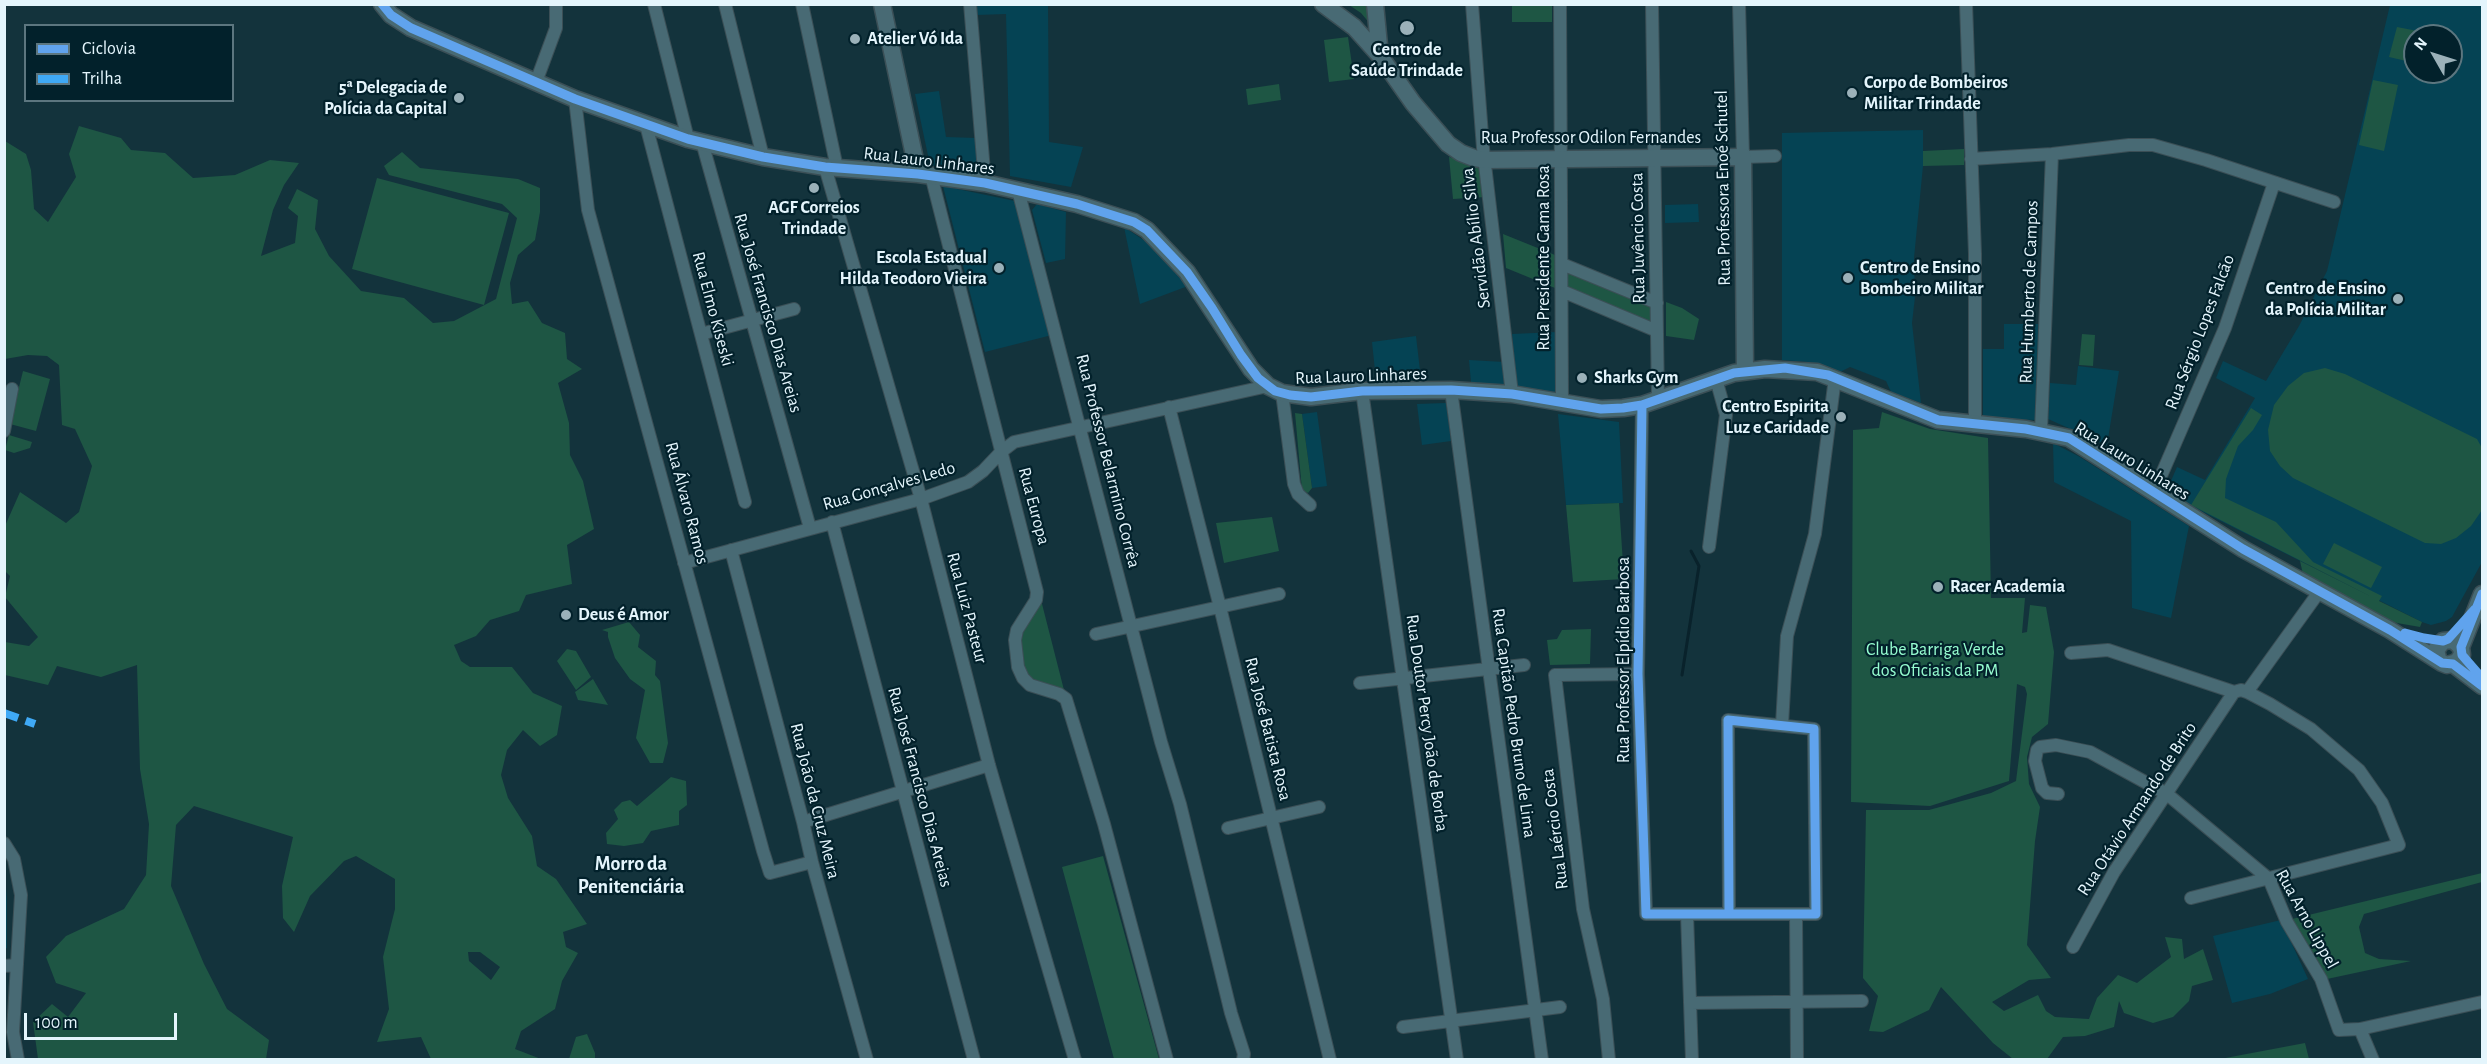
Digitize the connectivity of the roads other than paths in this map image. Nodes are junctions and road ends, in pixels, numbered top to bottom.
1 (382, 4) edge
2 (556, 4) edge
3 (654, 4) edge
4 (725, 4) edge
5 (802, 4) edge
6 (882, 4) edge
7 (970, 4) edge
8 (1323, 4) edge
9 (1375, 4) edge
10 (1472, 4) edge
11 (1560, 4) edge
12 (1652, 4) edge
13 (1739, 4) edge
14 (1966, 4) edge
15 (1380, 56) junction
16 (536, 82) junction
17 (575, 99) junction
18 (646, 125) junction
19 (695, 140) junction
20 (2052, 154) junction
21 (1775, 156) dead end
22 (763, 157) junction
23 (1743, 157) junction
24 (1654, 158) junction
25 (1561, 159) junction
26 (1971, 159) junction
27 (1485, 160) junction
28 (831, 167) junction
29 (924, 174) junction
30 (986, 183) junction
31 (2274, 183) junction
32 (1018, 190) junction
33 (2334, 202) dead end
34 (1562, 264) junction
35 (1562, 291) junction
36 (1657, 303) junction
37 (794, 309) dead end
38 (752, 321) junction
39 (1657, 331) junction
40 (701, 334) junction
41 (1745, 371) junction
42 (1716, 378) junction
43 (1834, 378) junction
44 (12, 389) dead end
45 (1275, 390) junction
46 (1451, 390) junction
47 (1362, 391) junction
48 (1512, 394) junction
49 (1562, 403) junction
50 (1650, 403) junction
51 (1169, 408) junction
52 (1975, 426) junction
53 (1081, 427) junction
54 (4, 431) edge
55 (2041, 431) junction
56 (1001, 452) junction
57 (2154, 492) junction
58 (921, 499) junction
59 (745, 502) dead end
60 (1310, 505) dead end
61 (832, 522) junction
62 (810, 528) junction
63 (1709, 547) dead end
64 (731, 550) junction
65 (684, 563) junction
66 (2319, 591) junction
67 (1279, 594) dead end
68 (2479, 601) edge
69 (1220, 607) junction
70 (1132, 626) junction
71 (1096, 634) dead end
72 (2451, 651) junction
73 (2071, 653) dead end
74 (1524, 665) dead end
75 (1488, 669) junction
76 (1638, 674) junction
77 (1402, 678) junction
78 (2482, 678) edge
79 (1360, 683) dead end
80 (2482, 686) edge
81 (2234, 692) junction
82 (2247, 692) junction
83 (1782, 725) junction
84 (989, 765) junction
85 (902, 792) junction
86 (2058, 794) dead end
87 (2167, 794) junction
88 (1319, 807) dead end
89 (1271, 818) junction
90 (803, 822) junction
91 (1228, 828) dead end
92 (4, 843) edge
93 (812, 862) junction
94 (2269, 879) junction
95 (2191, 898) dead end
96 (1687, 914) junction
97 (1729, 914) junction
98 (1796, 914) junction
99 (2073, 947) dead end
100 (11, 966) edge
101 (1797, 1000) junction
102 (1862, 1001) dead end
103 (2482, 1002) edge
104 (1690, 1004) junction
105 (1560, 1007) dead end
106 (1535, 1010) junction
107 (1452, 1021) junction
108 (1403, 1027) dead end
109 (2360, 1029) junction
110 (18, 1059) edge
111 (867, 1059) edge
112 (974, 1059) edge
113 (1075, 1059) edge
114 (1167, 1059) edge
115 (1243, 1059) edge
116 (1330, 1059) edge
117 (1457, 1059) edge
118 (1542, 1059) edge
119 (1609, 1059) edge
120 (1692, 1059) edge
121 (1797, 1059) edge
122 (2373, 1059) edge

1 - 16 main road, Rua Lauro Linhares
2 - 16 street
3 - 19 street, Rua José Francisco Dias Areias
4 - 22 street
5 - 28 street, Rua Luiz Pasteur
6 - 29 main road
7 - 30 street
8 - 15 main road, Rua Professor Odilon Fernandes
9 - 15 main road, Rua Professor Odilon Fernandes
10 - 27 street, Servidão Abílio Silva
11 - 25 street, Rua Presidente Gama Rosa
12 - 24 street, Rua Juvêncio Costa
13 - 23 street, Rua Professora Enoé Schutel
14 - 26 street
15 - 27 main road, Rua Professor Odilon Fernandes
16 - 17 main road, Rua Lauro Linhares
17 - 18 main road, Rua Lauro Linhares
17 - 65 street, Rua Álvaro Ramos
18 - 19 main road, Rua Lauro Linhares
18 - 40 street, Rua Elmo Kiseski
19 - 22 main road, Rua Lauro Linhares
19 - 38 street, Rua José Francisco Dias Areias
20 - 26 street
20 - 31 street
20 - 55 street, Rua Humberto de Campos
21 - 23 street, Rua Professor Odilon Fernandes
22 - 28 main road, Rua Lauro Linhares
23 - 24 main road, Rua Professor Odilon Fernandes
23 - 41 main road, Rua Professora Enoé Schutel
24 - 25 main road, Rua Professor Odilon Fernandes
24 - 36 street, Rua Juvêncio Costa
25 - 27 main road, Rua Professor Odilon Fernandes
25 - 34 street, Rua Presidente Gama Rosa
26 - 52 street
27 - 48 street, Servidão Abílio Silva
28 - 29 main road, Rua Lauro Linhares
28 - 58 street, Rua Luiz Pasteur
29 - 30 main road, Rua Lauro Linhares
29 - 56 street, Rua Europa
30 - 32 main road, Rua Lauro Linhares
31 - 33 street
31 - 57 street, Rua Sérgio Lopes Falcão
32 - 45 main road, Rua Lauro Linhares
32 - 53 street, Rua Professor Belarmino Corrêa
34 - 35 street, Rua Presidente Gama Rosa
34 - 36 street
35 - 39 street
35 - 49 street, Rua Presidente Gama Rosa
36 - 39 street, Rua Juvêncio Costa
37 - 38 street
38 - 40 street
38 - 62 street, Rua José Francisco Dias Areias
39 - 50 street, Rua Juvêncio Costa
40 - 59 street, Rua Elmo Kiseski
41 - 42 main road, Rua Lauro Linhares
41 - 43 main road, Rua Lauro Linhares
42 - 50 main road, Rua Lauro Linhares
42 - 63 street
43 - 52 main road, Rua Lauro Linhares
43 - 83 street
44 - 54 street
45 - 47 main road, Rua Lauro Linhares
45 - 51 street, Rua Gonçalves Ledo
45 - 60 street
46 - 47 main road, Rua Lauro Linhares
46 - 48 main road, Rua Lauro Linhares
46 - 75 street, Rua Capitão Pedro Bruno de Lima
47 - 77 street, Rua Doutor Percy João de Borba
48 - 49 main road, Rua Lauro Linhares
49 - 50 main road, Rua Lauro Linhares
50 - 76 street, Rua Professor Elpídio Barbosa
51 - 53 street, Rua Gonçalves Ledo
51 - 69 street, Rua José Batista Rosa
52 - 55 main road, Rua Lauro Linhares
53 - 56 street, Rua Gonçalves Ledo
53 - 70 street, Rua Professor Belarmino Corrêa
55 - 57 main road, Rua Lauro Linhares
56 - 58 street, Rua Gonçalves Ledo
56 - 114 street, Rua Europa
57 - 66 main road, Rua Lauro Linhares
58 - 61 street, Rua Gonçalves Ledo
58 - 84 street, Rua Luiz Pasteur
61 - 62 street, Rua Gonçalves Ledo
61 - 85 street, Rua José Francisco Dias Areias
62 - 64 street, Rua Gonçalves Ledo
64 - 65 street, Rua Gonçalves Ledo
64 - 90 street, Rua João da Cruz Meira
65 - 93 street, Rua Álvaro Ramos
66 - 72 main road, Rua Lauro Linhares
66 - 82 street
67 - 69 street
68 - 72 main road
69 - 70 street
69 - 89 street, Rua José Batista Rosa
70 - 71 street
70 - 115 street, Rua Professor Belarmino Corrêa
72 - 78 main road, Rua Lauro Linhares
72 - 80 main road, Rua Lauro Linhares
73 - 81 street
74 - 75 street
75 - 77 street
75 - 106 street, Rua Capitão Pedro Bruno de Lima
76 - 96 street, Rua Professor Elpídio Barbosa
76 - 119 street, Rua Laércio Costa
77 - 79 street
77 - 107 street, Rua Doutor Percy João de Borba
81 - 82 street
81 - 87 street, Rua Otávio Armando de Brito
82 - 94 street
83 - 97 street
83 - 98 street
84 - 85 street
84 - 113 street, Rua Luiz Pasteur
85 - 90 street
85 - 112 street, Rua José Francisco Dias Areias
86 - 87 street, Rua Arno Lippel
87 - 94 street, Rua Arno Lippel
87 - 99 street, Rua Otávio Armando de Brito
88 - 89 street
89 - 91 street
89 - 116 street, Rua José Batista Rosa
90 - 93 street, Rua João da Cruz Meira
92 - 100 street
93 - 111 street, Rua João da Cruz Meira
94 - 95 street
94 - 109 street, Rua Arno Lippel
96 - 97 street
96 - 104 street
97 - 98 street
98 - 101 street
100 - 110 street
101 - 102 street
101 - 104 street
101 - 121 street
103 - 109 street
104 - 120 street
105 - 106 street
106 - 107 street
106 - 118 street, Rua Capitão Pedro Bruno de Lima
107 - 108 street
107 - 117 street, Rua Doutor Percy João de Borba
109 - 122 street

